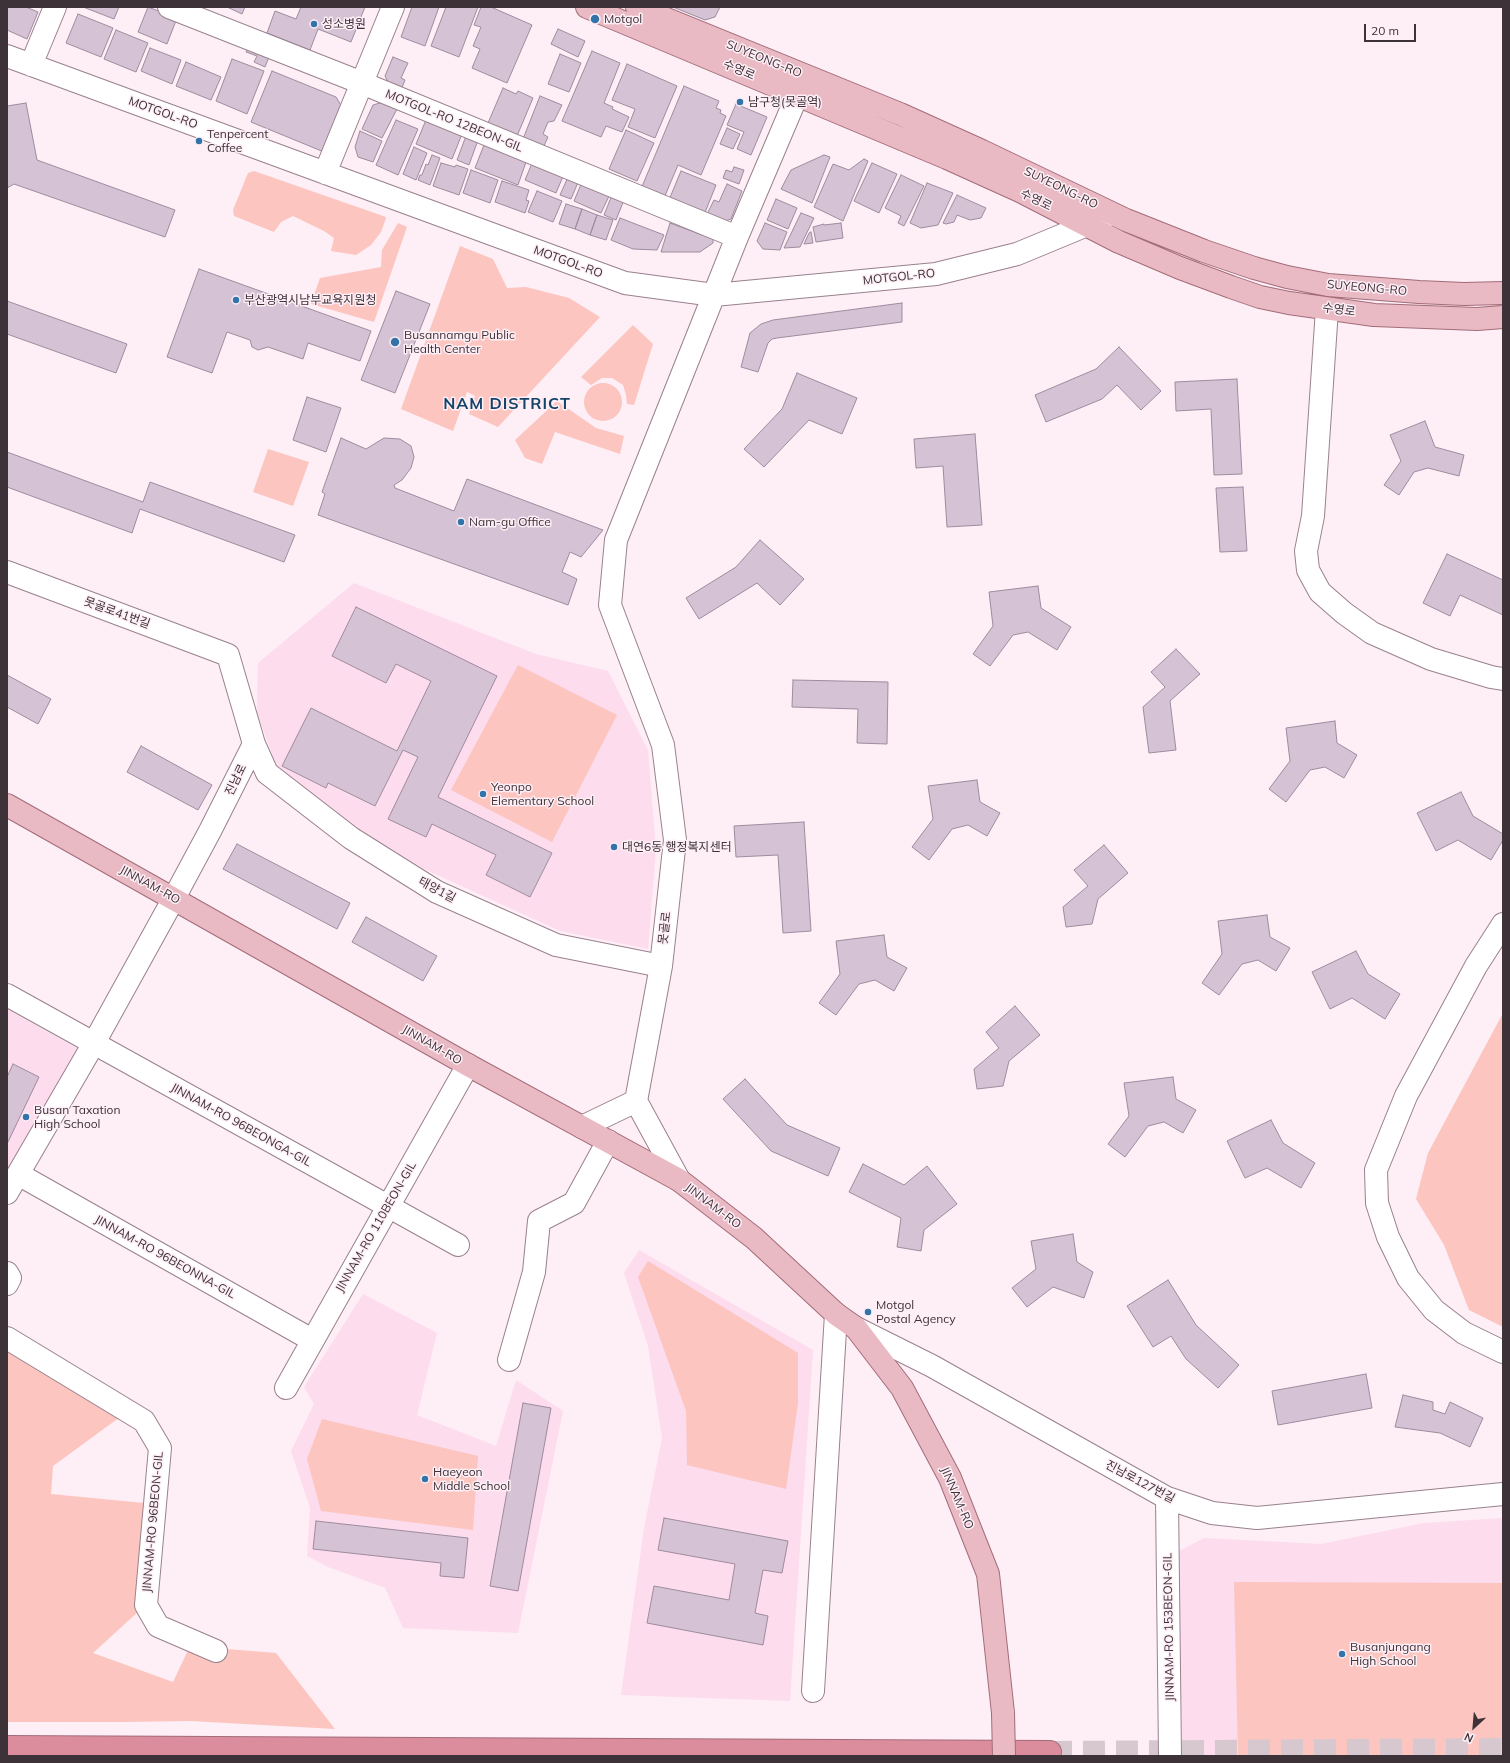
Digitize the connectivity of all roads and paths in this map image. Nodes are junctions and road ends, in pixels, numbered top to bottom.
1 (55, 7) edge
2 (169, 7) edge
3 (393, 7) edge
4 (587, 7) edge
5 (637, 7) edge
6 (7, 56) edge
7 (31, 65) junction
8 (362, 83) junction
9 (801, 85) junction
10 (325, 173) junction
11 (1126, 220) junction
12 (1087, 225) junction
13 (737, 237) junction
14 (1503, 292) edge
15 (714, 295) junction
16 (1327, 309) junction
17 (1503, 317) edge
18 (7, 572) edge
19 (1503, 679) edge
20 (254, 744) junction
21 (7, 805) edge
22 (174, 898) junction
23 (1503, 924) edge
24 (661, 966) junction
25 (7, 995) edge
26 (94, 1043) junction
27 (468, 1065) junction
28 (636, 1101) junction
29 (582, 1127) junction
30 (608, 1141) junction
31 (18, 1174) junction
32 (679, 1180) junction
33 (7, 1192) edge
34 (388, 1206) junction
35 (458, 1245) dead end
36 (7, 1273) edge
37 (7, 1284) edge
38 (836, 1314) junction
39 (856, 1328) junction
40 (7, 1338) edge
41 (312, 1340) junction
42 (1503, 1352) edge
43 (509, 1360) dead end
44 (286, 1388) dead end
45 (1503, 1494) edge
46 (1167, 1498) junction
47 (216, 1651) dead end
48 (813, 1691) dead end
49 (7, 1748) edge
50 (1050, 1752) dead end
51 (1004, 1756) edge
52 (1170, 1756) edge

1 - 7 street
2 - 8 street, MOTGOL-RO 12BEON-GIL
3 - 8 street
4 - 9 main road, 수영로
5 - 9 main road, SUYEONG-RO
6 - 7 street, MOTGOL-RO
7 - 10 street, MOTGOL-RO
8 - 10 street
8 - 13 street, MOTGOL-RO 12BEON-GIL
9 - 11 main road, SUYEONG-RO
9 - 12 main road, 수영로
9 - 13 street, 못골로
10 - 15 street, MOTGOL-RO
11 - 12 street, MOTGOL-RO
11 - 14 main road, SUYEONG-RO
12 - 15 street, MOTGOL-RO
12 - 16 main road, 수영로
13 - 15 street, 못골로
15 - 24 street, 못골로
16 - 17 main road, 수영로
16 - 19 street
18 - 20 street, 못골로41번길
20 - 22 street, 진남로
20 - 24 street, 태양1길
21 - 22 main road, JINNAM-RO
22 - 26 street
22 - 27 main road, JINNAM-RO
23 - 42 street
24 - 28 street, 못골로
25 - 26 street
26 - 31 street
26 - 34 street, JINNAM-RO 96BEONGA-GIL
27 - 29 main road, JINNAM-RO
27 - 34 street, JINNAM-RO 110BEON-GIL
28 - 29 street
28 - 32 street
29 - 30 main road, JINNAM-RO
30 - 32 main road, JINNAM-RO
30 - 43 street
31 - 33 street
31 - 41 street, JINNAM-RO 96BEONNA-GIL
32 - 38 main road, JINNAM-RO
34 - 35 street, JINNAM-RO 96BEONGA-GIL
34 - 41 street, JINNAM-RO 110BEON-GIL
36 - 37 street
38 - 39 main road, JINNAM-RO
38 - 48 street
39 - 46 street, 진남로127번길
39 - 51 main road, JINNAM-RO, bridge
40 - 47 street, JINNAM-RO 96BEON-GIL
41 - 44 street, JINNAM-RO 110BEON-GIL
45 - 46 street, 진남로127번길
46 - 52 street, JINNAM-RO 153BEON-GIL
49 - 50 highway

